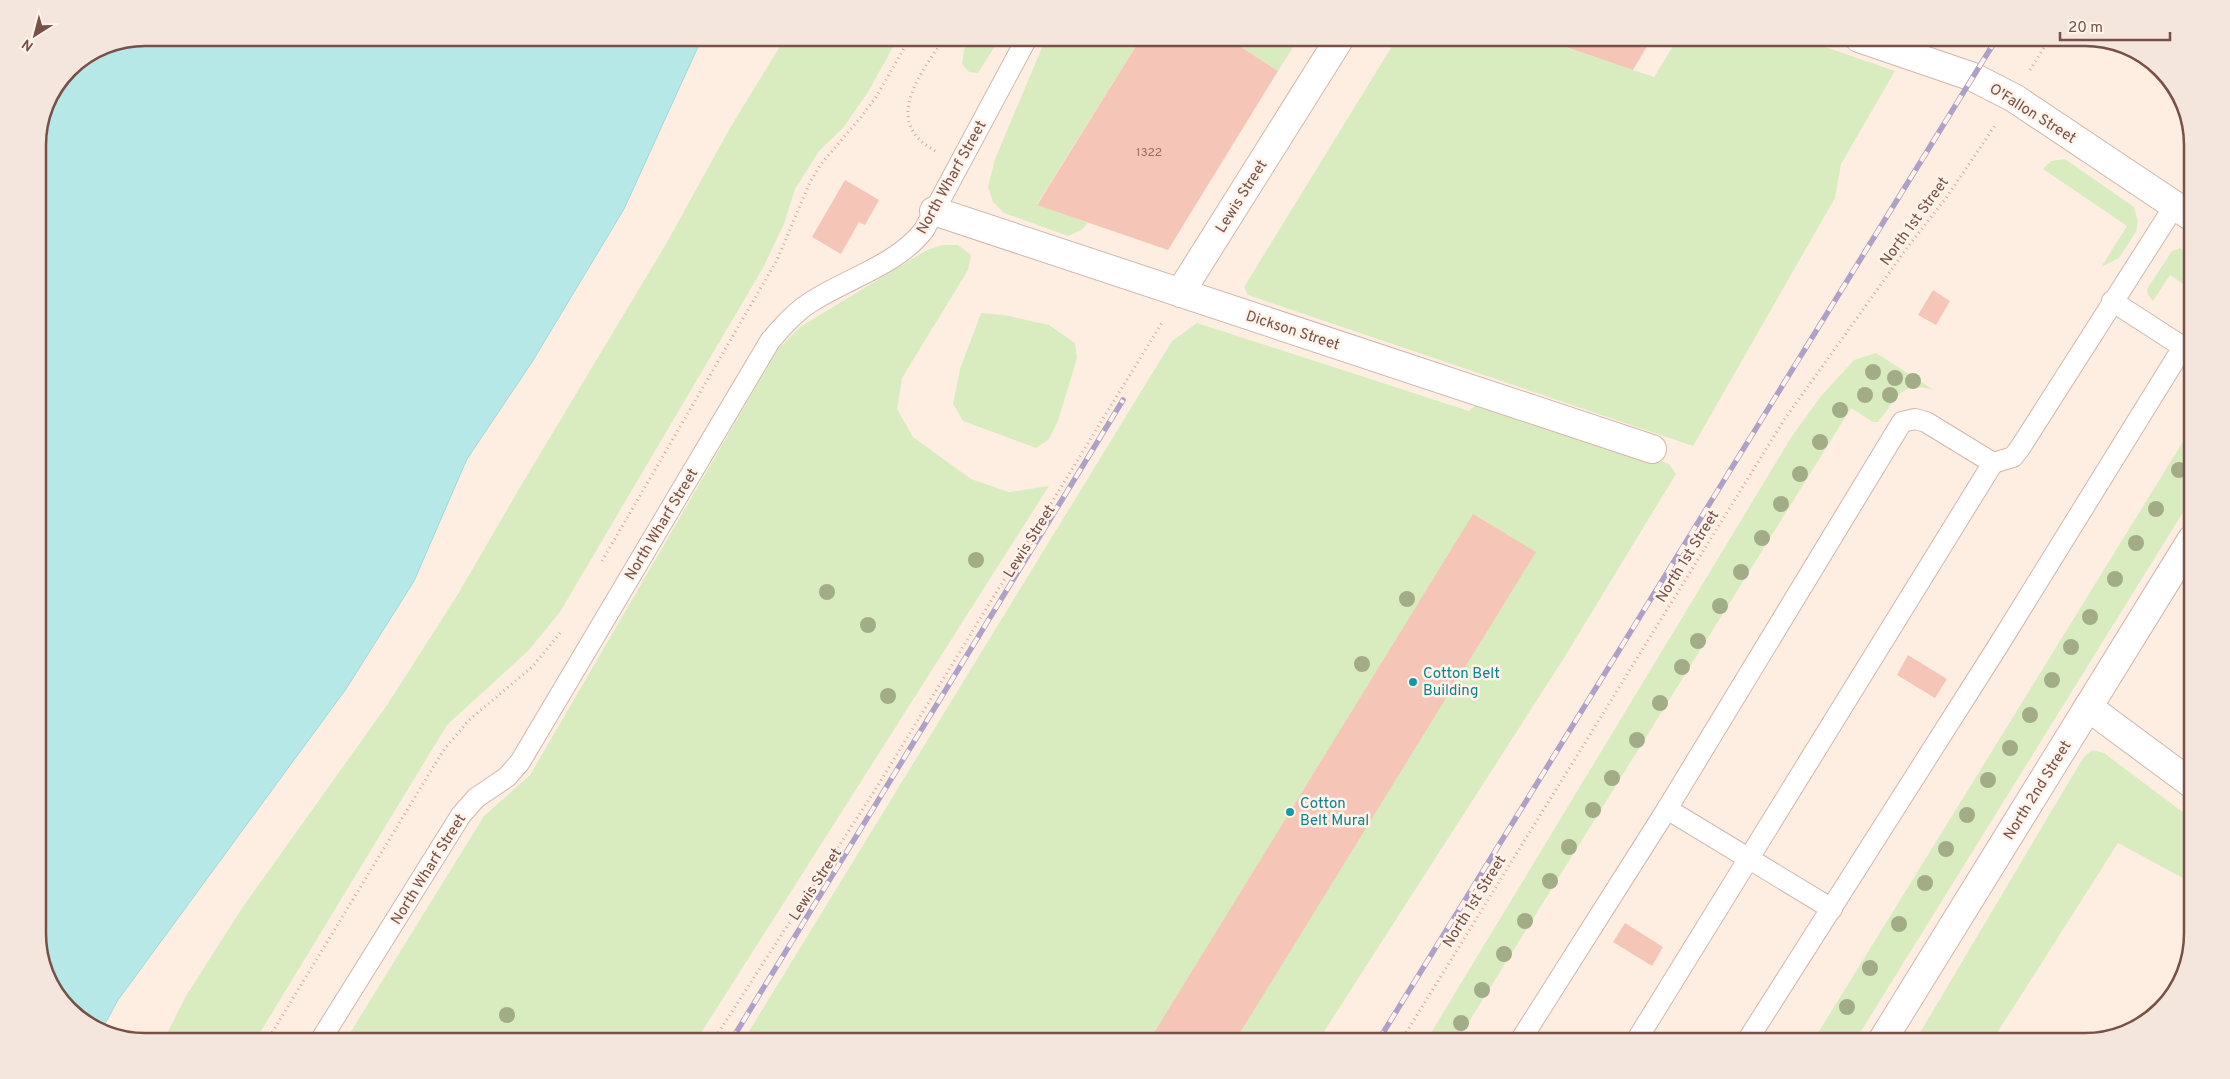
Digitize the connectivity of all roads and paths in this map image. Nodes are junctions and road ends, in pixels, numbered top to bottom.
1 (905, 46) edge
2 (939, 46) edge
3 (1023, 46) edge
4 (1335, 46) edge
5 (1882, 46) edge
6 (2014, 98) junction
7 (958, 166) junction
8 (934, 211) junction
9 (2183, 211) edge
10 (1180, 293) junction
11 (2112, 301) junction
12 (1652, 449) dead end
13 (1993, 463) junction
14 (2184, 551) edge
15 (602, 561) dead end
16 (562, 630) dead end
17 (2088, 707) junction
18 (2184, 778) edge
19 (1667, 809) junction
20 (1748, 858) junction
21 (1832, 909) junction
22 (272, 1033) edge
23 (326, 1033) edge
24 (720, 1033) edge
25 (1406, 1033) edge
26 (1526, 1033) edge
27 (1641, 1033) edge
28 (1753, 1033) edge
29 (1888, 1033) edge

1 - 15 path
2 - 7 path
3 - 7 lane, North Wharf Street
4 - 10 street, Lewis Street
5 - 6 street, O'Fallon Street
6 - 9 street, O'Fallon Street
6 - 25 path, North 1st Street
7 - 8 lane, North Wharf Street
8 - 10 street, Dickson Street
8 - 23 lane, North Wharf Street
9 - 11 lane
10 - 12 street, Dickson Street
10 - 24 path, Lewis Street
11 - 13 lane
11 - 21 lane
13 - 19 lane
13 - 20 lane
14 - 17 street, North 2nd Street
16 - 22 path
17 - 18 street
17 - 29 street, North 2nd Street
19 - 20 lane
19 - 26 lane
20 - 21 lane
20 - 27 lane
21 - 28 lane

